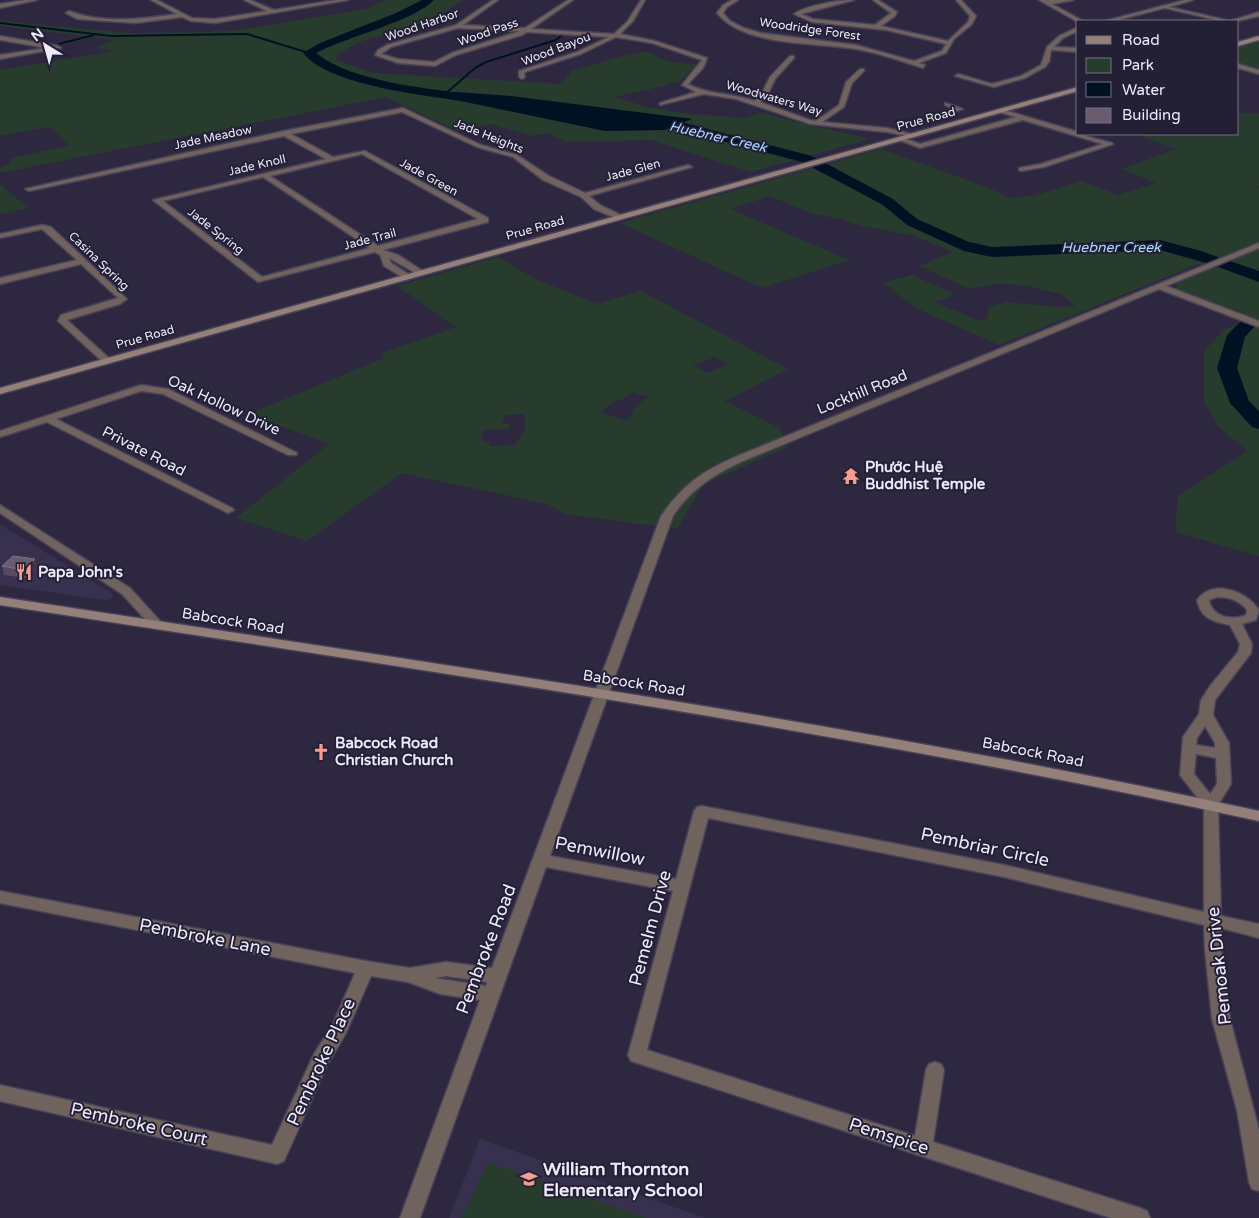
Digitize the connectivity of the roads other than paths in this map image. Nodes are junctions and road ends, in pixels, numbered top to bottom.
1 (35, 0) edge
2 (153, 0) edge
3 (246, 0) edge
4 (346, 0) edge
5 (496, 0) edge
6 (572, 0) edge
7 (643, 0) edge
8 (736, 0) edge
9 (852, 0) edge
10 (875, 0) edge
11 (958, 0) edge
12 (1041, 0) edge
13 (1072, 0) edge
14 (1189, 0) edge
15 (1046, 3) junction
16 (0, 6) edge
17 (1165, 7) junction
18 (274, 13) junction
19 (69, 14) dead end
20 (1259, 14) edge
21 (183, 15) junction
22 (1078, 20) edge
23 (1112, 20) edge
24 (1223, 20) edge
25 (1236, 20) edge
26 (458, 26) junction
27 (876, 27) junction
28 (527, 30) junction
29 (1076, 30) edge
30 (615, 34) junction
31 (0, 38) edge
32 (1259, 38) edge
33 (950, 43) junction
34 (1239, 44) edge
35 (1050, 48) junction
36 (677, 50) junction
37 (1076, 50) edge
38 (669, 52) dead end
39 (792, 56) dead end
40 (0, 57) edge
41 (914, 63) junction
42 (434, 64) joint
43 (923, 66) dead end
44 (1239, 66) edge
45 (1245, 68) junction
46 (862, 70) dead end
47 (1239, 70) edge
48 (1259, 72) edge
49 (958, 76) dead end
50 (522, 77) dead end
51 (1076, 90) edge
52 (704, 92) junction
53 (754, 103) junction
54 (662, 104) dead end
55 (947, 104) dead end
56 (403, 110) joint
57 (955, 111) junction
58 (1001, 111) junction
59 (940, 115) dead end
60 (977, 118) junction
61 (1021, 118) junction
62 (817, 123) junction
63 (884, 132) junction
64 (284, 133) junction
65 (1076, 134) edge
66 (912, 135) junction
67 (1079, 135) edge
68 (900, 139) junction
69 (362, 152) joint
70 (332, 159) junction
71 (688, 167) dead end
72 (1021, 169) dead end
73 (264, 175) junction
74 (29, 189) dead end
75 (587, 197) junction
76 (157, 200) joint
77 (613, 206) junction
78 (601, 209) junction
79 (631, 214) junction
80 (618, 217) junction
81 (485, 220) joint
82 (0, 236) edge
83 (1259, 245) edge
84 (380, 251) junction
85 (81, 261) junction
86 (405, 262) junction
87 (391, 266) junction
88 (422, 273) junction
89 (407, 277) junction
90 (261, 280) joint
91 (0, 281) edge
92 (1160, 286) junction
93 (1259, 324) edge
94 (107, 361) junction
95 (0, 391) edge
96 (46, 418) junction
97 (0, 434) edge
98 (292, 453) dead end
99 (0, 508) edge
100 (228, 510) dead end
101 (0, 601) edge
102 (1235, 622) dead end
103 (157, 625) junction
104 (603, 694) junction
105 (1206, 715) junction
106 (1189, 748) junction
107 (1223, 755) junction
108 (1210, 805) junction
109 (702, 811) joint
110 (1259, 816) edge
111 (541, 860) junction
112 (681, 886) junction
113 (0, 897) edge
114 (1212, 919) junction
115 (1259, 931) edge
116 (366, 968) junction
117 (410, 975) junction
118 (496, 976) junction
119 (490, 994) junction
120 (637, 1056) joint
121 (935, 1070) dead end
122 (0, 1093) edge
123 (923, 1148) junction
124 (277, 1155) joint
125 (1259, 1182) edge
126 (410, 1218) edge
127 (1140, 1218) edge

1 - 16 street
2 - 21 street
3 - 18 street
4 - 18 street
5 - 26 street, Wood Harbor
6 - 28 street, Wood Pass
7 - 30 street, Wood Bayou
8 - 41 street, Woodridge Forest
9 - 27 street
10 - 27 street
11 - 33 street
12 - 15 street
13 - 15 street
14 - 17 street
15 - 22 street
17 - 23 street
17 - 24 street
18 - 21 street
19 - 21 street
20 - 25 street
26 - 28 street, Woodwaters Way
26 - 42 street, Wood Harbor
27 - 33 street
28 - 30 street, Woodwaters Way
28 - 42 street, Wood Pass
29 - 35 street
30 - 36 street, Woodwaters Way
30 - 50 street, Wood Bayou
31 - 40 street
32 - 34 main road
33 - 41 street
35 - 37 street
35 - 49 street
36 - 38 street
36 - 52 street, Woodwaters Way
39 - 53 street
41 - 43 street, Woodridge Forest
44 - 45 street
45 - 47 street
45 - 48 street
46 - 62 street
51 - 58 main road, Prue Road
52 - 53 street, Woodwaters Way
52 - 54 street
53 - 62 street, Woodwaters Way
55 - 57 street
56 - 64 street, Jade Meadow
56 - 75 street, Jade Heights
57 - 59 street
57 - 60 street
58 - 60 main road, Prue Road
58 - 61 street
60 - 66 main road, Prue Road
61 - 65 street
61 - 68 street, Woodwaters Way
62 - 63 street, Woodwaters Way
63 - 66 street, Woodwaters Way
63 - 68 street, Woodwaters Way
64 - 70 street
64 - 74 street, Jade Meadow
66 - 68 main road, Prue Road
67 - 72 street
68 - 79 main road, Prue Road
69 - 70 street, Jade Knoll
69 - 81 street, Jade Green
70 - 73 street, Jade Knoll
71 - 75 street, Jade Glen
73 - 76 street, Jade Knoll
73 - 84 street
75 - 77 street, Jade Heights
75 - 78 street, Jade Heights
76 - 90 street, Jade Spring
77 - 78 street
77 - 79 street, Jade Heights
78 - 80 street, Jade Heights
79 - 80 main road, Prue Road
80 - 88 main road, Prue Road
81 - 84 street, Jade Trail
82 - 85 street, Casina Spring
83 - 92 street, Lockhill Road
84 - 86 street
84 - 87 street
84 - 90 street, Jade Trail
85 - 91 street
85 - 94 street, Casina Spring
86 - 87 street
86 - 88 street
87 - 89 street
88 - 89 main road, Prue Road
89 - 94 main road, Prue Road
92 - 93 street
92 - 104 street, Lockhill Road
94 - 95 main road, Prue Road
96 - 97 street, Oak Hollow Drive
96 - 98 street, Oak Hollow Drive
96 - 100 street, Private Road
99 - 103 street
101 - 103 main road, Babcock Road
102 - 105 street
103 - 104 main road, Babcock Road
104 - 108 main road, Babcock Road
104 - 111 street, Pembroke Road
105 - 106 street
105 - 107 street
106 - 107 street
106 - 108 street
107 - 108 street
108 - 110 main road, Babcock Road
108 - 114 street, Pemoak Drive
109 - 112 street, Pemelm Drive
109 - 114 street, Pembriar Circle
111 - 112 street, Pemwillow
111 - 118 street, Pembroke Road
112 - 120 street, Pemelm Drive
113 - 116 street, Pembroke Lane
114 - 115 street, Pembriar Circle
114 - 125 street, Pemoak Drive
116 - 117 street, Pembroke Lane
116 - 124 street, Pembroke Place
117 - 118 street, Pembroke Lane
117 - 119 street, Pembroke Lane
118 - 119 street, Pembroke Road
119 - 126 street, Pembroke Road
120 - 123 street, Pemspice
121 - 123 street
122 - 124 street, Pembroke Court
123 - 127 street, Pemspice

